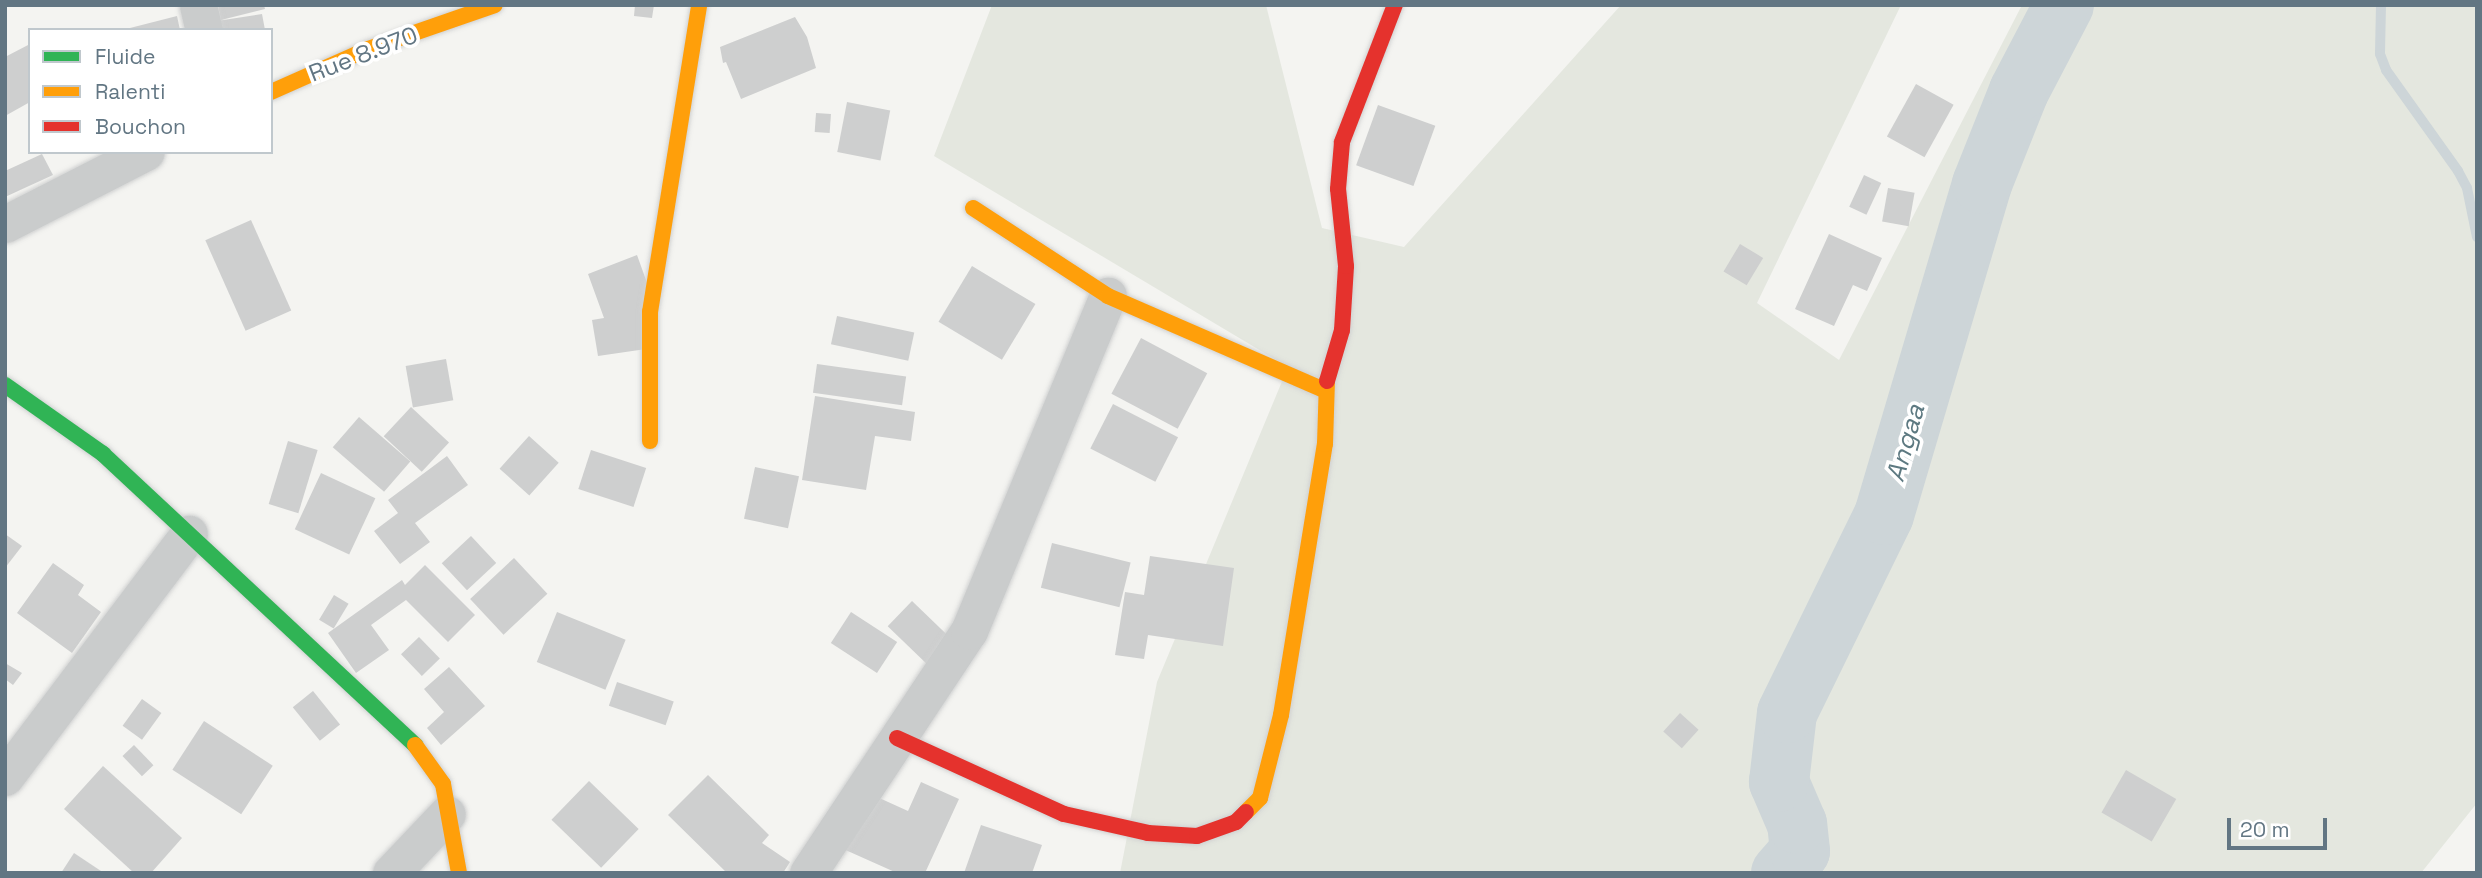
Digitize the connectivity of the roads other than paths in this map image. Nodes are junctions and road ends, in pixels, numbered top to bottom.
1 (198, 5) edge
2 (495, 5) edge
3 (699, 5) edge
4 (1395, 5) edge
5 (204, 28) edge
6 (273, 91) edge
7 (142, 154) edge
8 (973, 208) dead end
9 (5, 224) edge
10 (1108, 296) junction
11 (5, 386) edge
12 (1324, 390) junction
13 (650, 441) dead end
14 (189, 534) junction
15 (897, 738) junction
16 (5, 777) edge
17 (447, 814) junction
18 (391, 873) edge
19 (459, 873) edge
20 (808, 873) edge

1 - 5 street
2 - 6 street, Rue 8.970
3 - 13 street
4 - 12 street
7 - 9 street
8 - 10 street
10 - 12 street
10 - 15 street
11 - 14 street
12 - 15 street
14 - 16 street
14 - 17 street
15 - 20 street
17 - 18 street
17 - 19 street

